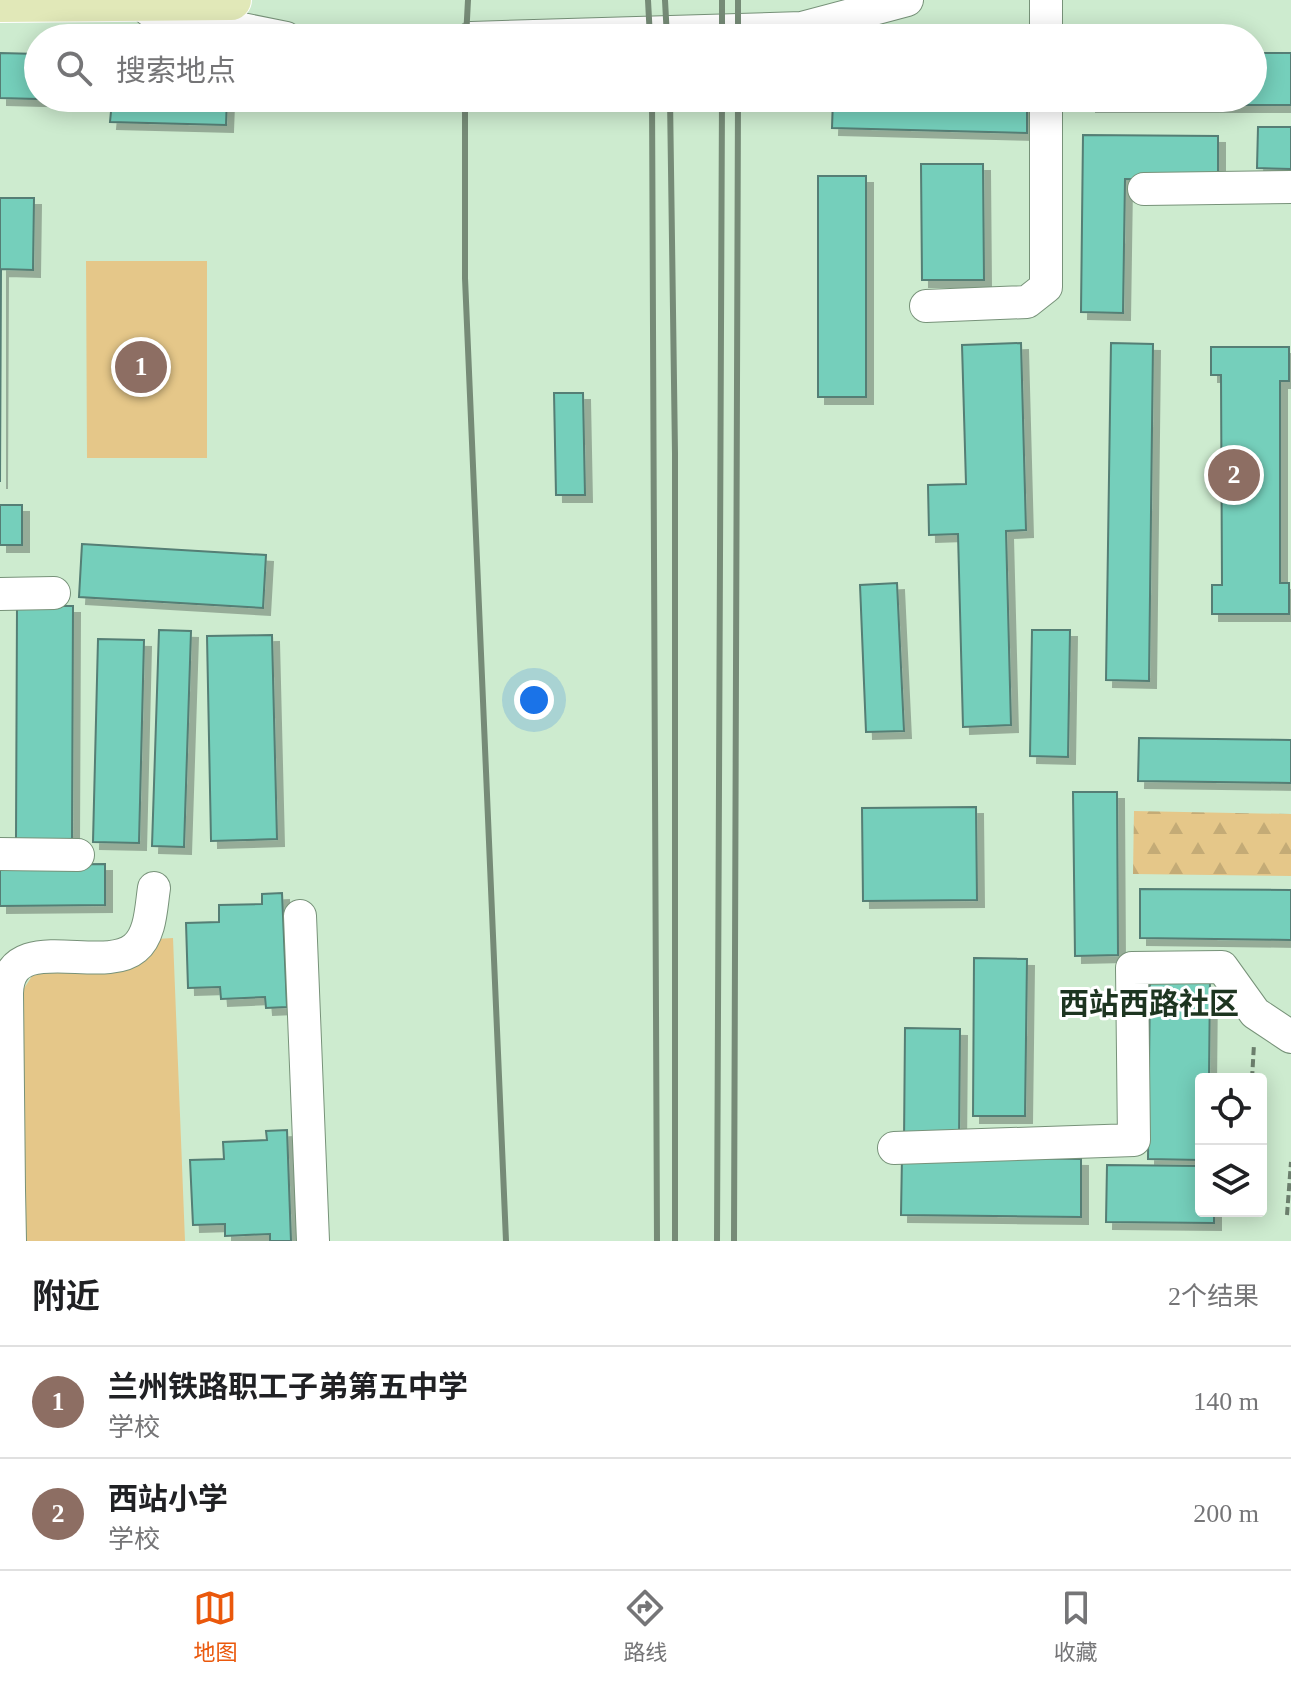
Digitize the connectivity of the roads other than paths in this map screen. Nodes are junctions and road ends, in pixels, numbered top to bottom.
1 (231, 0) edge
2 (907, 0) edge
3 (1046, 0) edge
4 (0, 2) edge
5 (128, 2) junction
6 (211, 24) edge
7 (817, 24) edge
8 (1046, 24) edge
9 (1046, 112) edge
10 (1291, 187) edge
11 (1144, 189) dead end
12 (926, 306) dead end
13 (54, 593) dead end
14 (0, 594) edge
15 (0, 854) edge
16 (78, 855) dead end
17 (154, 888) dead end
18 (300, 916) dead end
19 (1291, 1037) edge
20 (894, 1148) dead end
21 (4, 1190) edge
22 (10, 1241) edge
23 (313, 1241) edge

1 - 5 main road
2 - 7 street
3 - 8 street
4 - 5 main road
5 - 6 street
9 - 12 street
10 - 11 street
13 - 14 street
15 - 16 street
17 - 21 street
18 - 23 street
19 - 20 street
21 - 22 street

